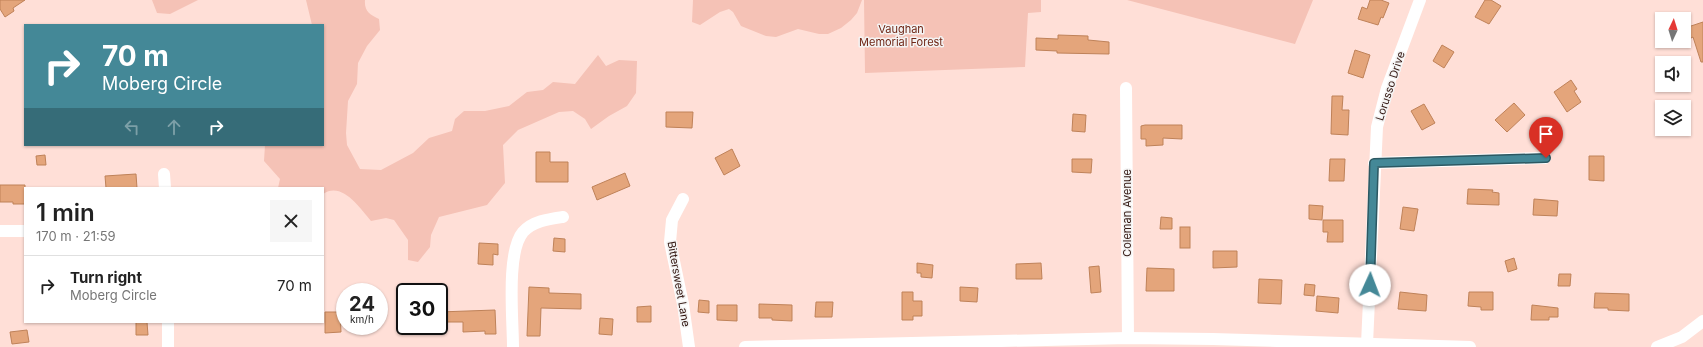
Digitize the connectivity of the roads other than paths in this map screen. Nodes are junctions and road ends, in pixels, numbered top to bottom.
1 (1420, 0) edge
2 (1126, 88) dead end
3 (1546, 158) dead end
4 (1374, 163) junction
5 (164, 174) dead end
6 (165, 187) edge
7 (683, 199) dead end
8 (563, 217) dead end
9 (24, 231) edge
10 (0, 232) edge
11 (1703, 321) edge
12 (168, 323) edge
13 (1128, 338) junction
14 (1367, 344) junction
15 (168, 347) edge
16 (513, 347) edge
17 (689, 347) edge
18 (746, 347) edge
19 (1470, 347) edge
20 (1657, 347) edge

1 - 4 street, Lorusso Drive
2 - 13 street, Coleman Avenue
3 - 4 street
4 - 14 street, Lorusso Drive
5 - 6 street
7 - 17 street, Bittersweet Lane
8 - 16 street
9 - 10 street
11 - 20 street
12 - 15 street
13 - 14 street
13 - 18 street
14 - 19 street

